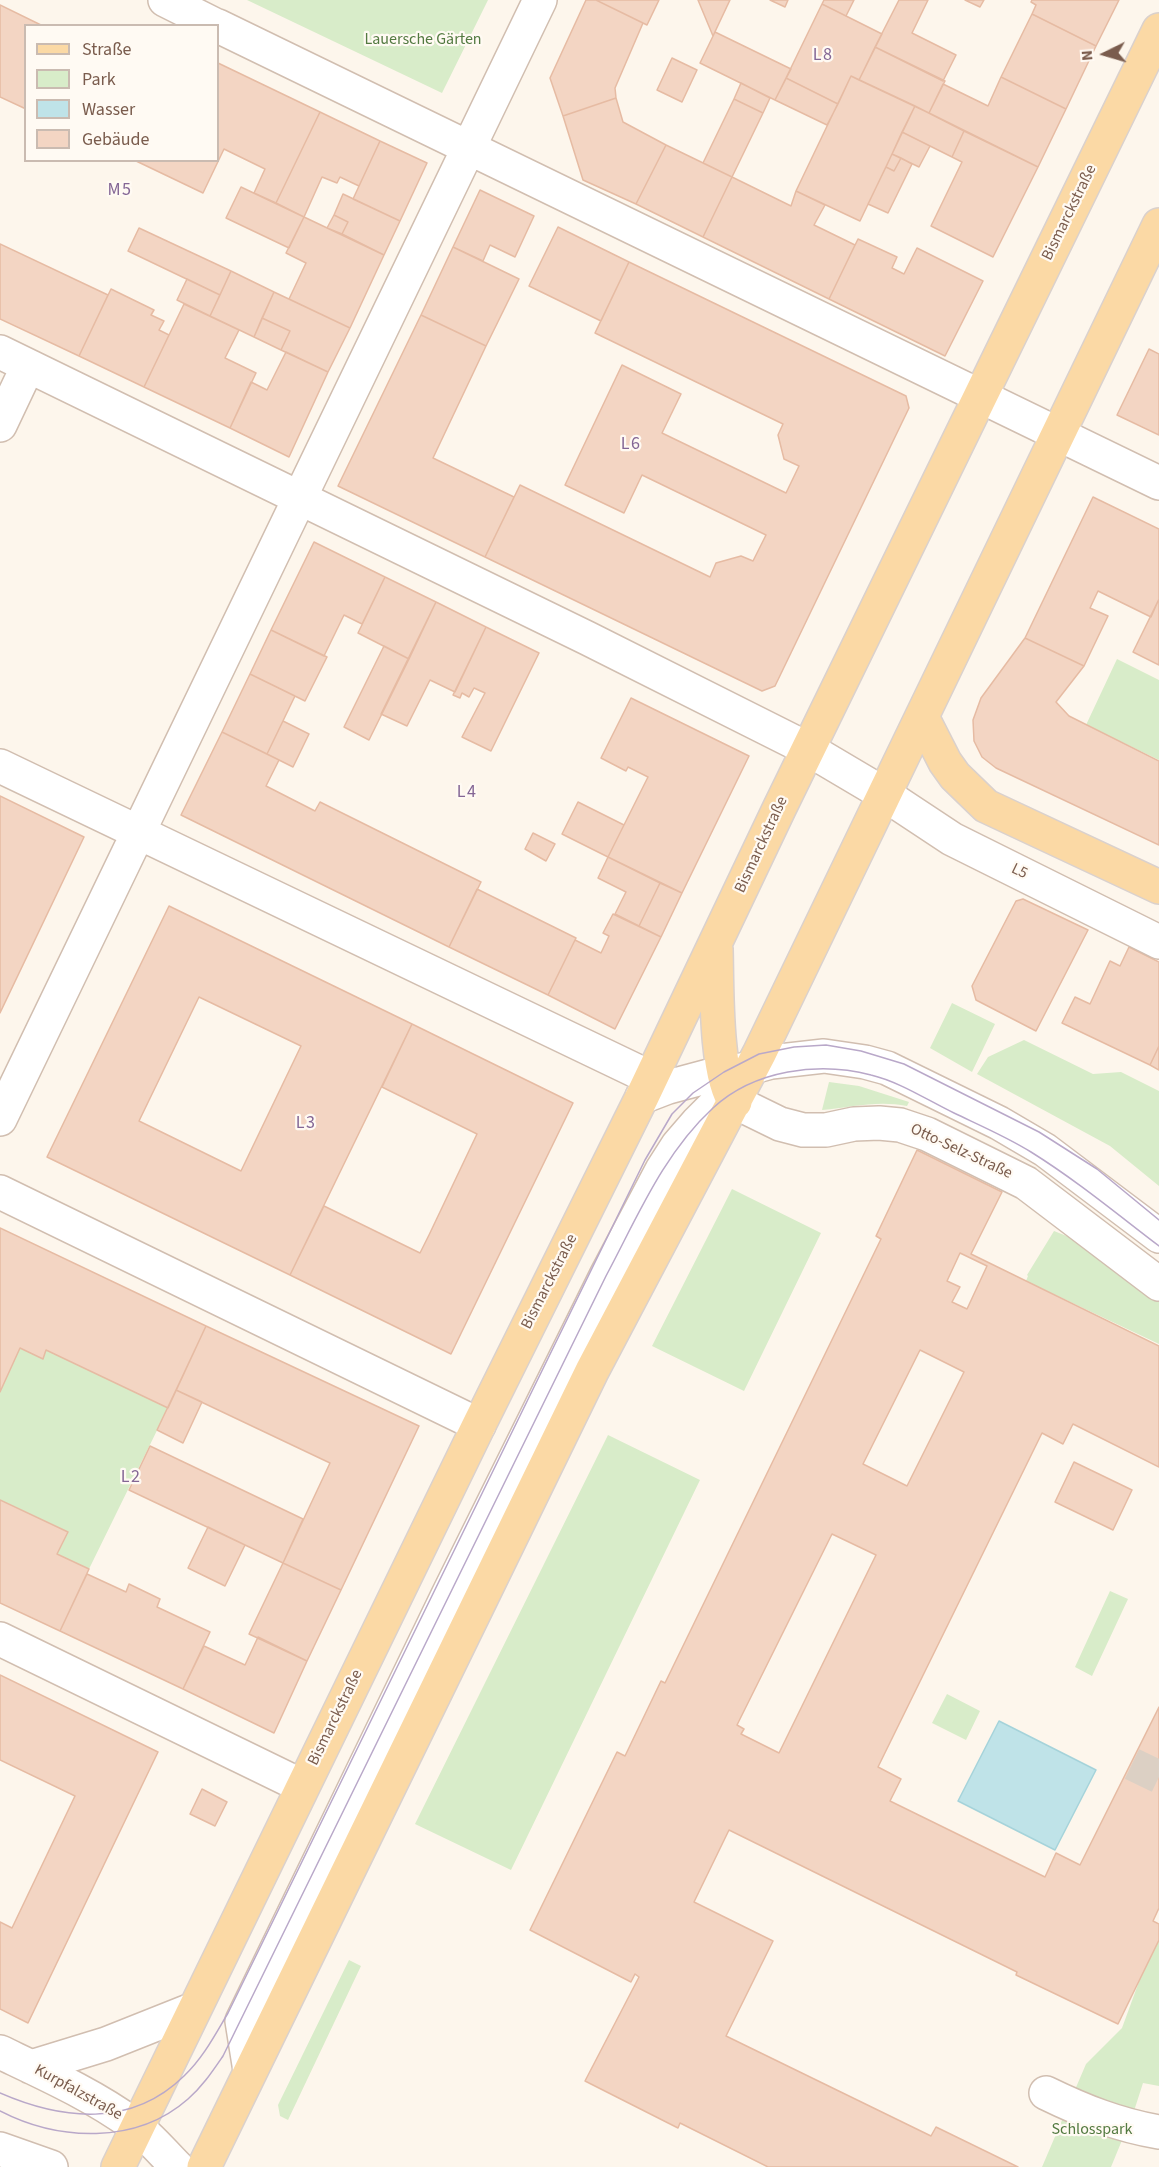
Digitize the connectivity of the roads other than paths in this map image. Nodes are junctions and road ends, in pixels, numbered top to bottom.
1 (165, 0) edge
2 (540, 0) edge
3 (213, 24) edge
4 (219, 27) edge
5 (1159, 30) edge
6 (469, 148) junction
7 (1159, 225) edge
8 (14, 359) edge
9 (980, 396) junction
10 (0, 425) edge
11 (1058, 434) junction
12 (1159, 483) edge
13 (299, 498) junction
14 (922, 717) junction
15 (808, 748) junction
16 (0, 766) edge
17 (884, 794) junction
18 (138, 833) junction
19 (1159, 887) edge
20 (1159, 942) edge
21 (716, 944) junction
22 (736, 1080) junction
23 (647, 1088) junction
24 (0, 1119) edge
25 (0, 1192) edge
26 (1159, 1236) edge
27 (1159, 1284) edge
28 (479, 1425) junction
29 (0, 1639) edge
30 (302, 1786) junction
31 (194, 2009) junction
32 (0, 2052) edge
33 (31, 2067) junction
34 (1046, 2093) dead end
35 (136, 2127) junction
36 (1159, 2132) edge
37 (0, 2149) edge
38 (51, 2167) edge
39 (118, 2167) edge
40 (177, 2167) edge
41 (204, 2167) edge

1 - 3 street
2 - 6 street
4 - 6 street
5 - 9 main road, Bismarckstraße
6 - 9 street
6 - 13 street
7 - 11 main road
8 - 10 street
8 - 13 street, L5
9 - 11 street
9 - 15 main road, Bismarckstraße
11 - 12 street
11 - 14 main road
13 - 15 street, L5
13 - 18 street
14 - 17 main road
14 - 19 main road
15 - 17 street, L5
15 - 21 main road, Bismarckstraße
16 - 18 street
17 - 20 street, L5
17 - 22 main road
18 - 23 street
18 - 24 street
21 - 22 main road
21 - 23 main road, Bismarckstraße
22 - 23 street
22 - 26 street
22 - 27 street, Otto-Selz-Straße
22 - 41 main road
23 - 28 main road, Bismarckstraße
25 - 28 street
28 - 30 main road, Bismarckstraße
29 - 30 street
30 - 31 main road, Bismarckstraße
31 - 33 street
31 - 35 main road, Bismarckstraße
32 - 33 street, Kurpfalzstraße
33 - 35 street, Kurpfalzstraße
34 - 36 street
35 - 39 main road, Bismarckstraße
35 - 40 street, Kurpfalzstraße
37 - 38 street

